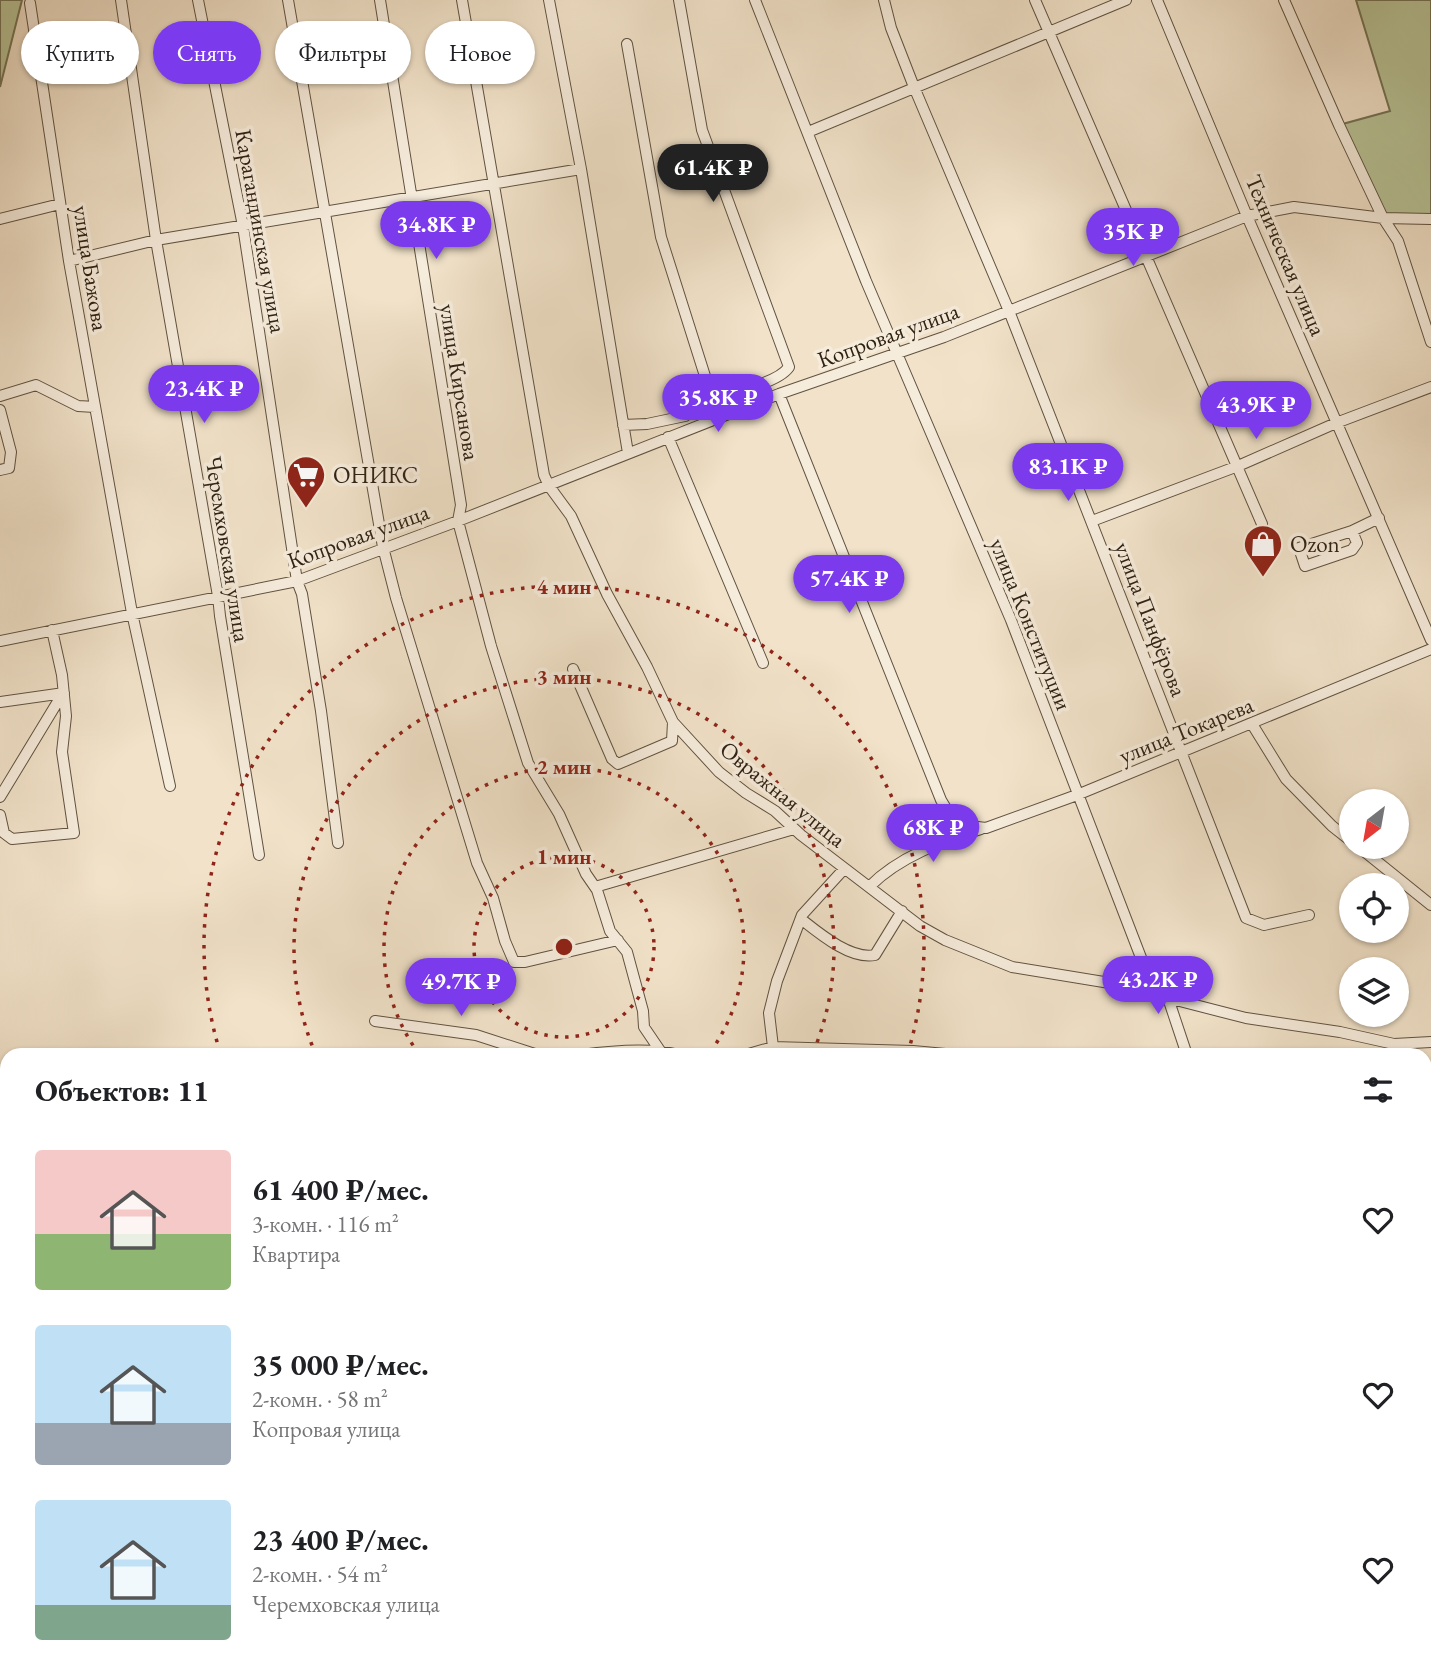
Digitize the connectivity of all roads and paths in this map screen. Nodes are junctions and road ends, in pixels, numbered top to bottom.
1 (121, 0) edge
2 (198, 0) edge
3 (288, 0) edge
4 (380, 0) edge
5 (462, 0) edge
6 (549, 0) edge
7 (679, 0) edge
8 (755, 0) edge
9 (884, 0) edge
10 (1035, 0) edge
11 (1126, 0) edge
12 (1157, 0) edge
13 (1284, 0) edge
14 (30, 3) dead end
15 (1049, 31) junction
16 (627, 44) dead end
17 (914, 88) junction
18 (808, 132) junction
19 (581, 169) junction
20 (495, 184) junction
21 (410, 197) junction
22 (60, 204) junction
23 (324, 211) junction
24 (1247, 216) junction
25 (1383, 218) junction
26 (0, 219) edge
27 (1431, 219) edge
28 (243, 226) junction
29 (156, 240) junction
30 (1145, 258) junction
31 (69, 261) junction
32 (1009, 311) junction
33 (1431, 342) edge
34 (898, 352) junction
35 (1431, 387) edge
36 (779, 394) junction
37 (711, 395) junction
38 (0, 396) edge
39 (95, 407) junction
40 (0, 410) edge
41 (1336, 423) junction
42 (623, 425) junction
43 (668, 437) junction
44 (628, 453) junction
45 (1238, 466) junction
46 (0, 470) edge
47 (549, 486) junction
48 (1379, 518) junction
49 (458, 521) junction
50 (1092, 521) junction
51 (1262, 524) dead end
52 (1352, 531) junction
53 (383, 547) junction
54 (297, 581) junction
55 (218, 596) junction
56 (132, 613) junction
57 (52, 630) junction
58 (1431, 640) edge
59 (0, 641) edge
60 (1431, 649) edge
61 (763, 663) dead end
62 (573, 669) dead end
63 (64, 693) junction
64 (0, 702) edge
65 (673, 722) junction
66 (1252, 724) junction
67 (1182, 752) junction
68 (170, 786) dead end
69 (1077, 795) junction
70 (0, 797) edge
71 (0, 815) edge
72 (986, 828) junction
73 (794, 829) junction
74 (1339, 832) edge
75 (338, 843) dead end
76 (259, 855) dead end
77 (1374, 859) edge
78 (844, 869) junction
79 (870, 886) junction
80 (596, 888) junction
81 (1431, 905) edge
82 (902, 911) junction
83 (1309, 915) dead end
84 (801, 919) junction
85 (618, 940) junction
86 (1145, 968) junction
87 (1131, 991) junction
88 (1168, 998) junction
89 (375, 1021) dead end
90 (1431, 1042) edge
91 (773, 1047) junction
92 (516, 1048) edge
93 (658, 1048) edge
94 (770, 1048) edge
95 (808, 1048) edge
96 (1184, 1048) edge

1 - 29 street, Черемховская улица
2 - 28 street, Карагандинская улица
3 - 23 street
4 - 21 street, улица Кирсанова
5 - 20 street
6 - 19 street
7 - 37 street
8 - 18 street, улица Конституции
9 - 17 street, улица Панфёрова
10 - 15 street
11 - 15 street
12 - 24 street, Техническая улица
13 - 25 street
14 - 22 street, улица Бажова
15 - 17 street
15 - 30 street
16 - 37 street
17 - 18 street
17 - 32 street, улица Панфёрова
18 - 34 street, улица Конституции
19 - 20 street
19 - 42 street
20 - 21 street
20 - 47 street
21 - 23 street
21 - 49 street, улица Кирсанова
22 - 26 street
22 - 31 street, улица Бажова
23 - 28 street
23 - 53 street
24 - 25 street, Копровая улица
24 - 30 street, Копровая улица
24 - 41 street, Техническая улица
25 - 27 street, Копровая улица
25 - 33 street
28 - 29 street
28 - 54 street, Карагандинская улица
29 - 31 street
29 - 55 street, Черемховская улица
30 - 32 street, Копровая улица
30 - 45 street
31 - 39 street, улица Бажова
32 - 34 street, Копровая улица
32 - 50 street, улица Панфёрова
34 - 36 street, Копровая улица
34 - 69 street, улица Конституции
35 - 41 street
36 - 43 street, Копровая улица
36 - 72 street
37 - 42 street
38 - 39 street
39 - 56 street, улица Бажова
40 - 46 street
41 - 45 street
41 - 48 street, Техническая улица
42 - 44 street
43 - 44 street, Копровая улица
43 - 61 street
44 - 47 street, Копровая улица
45 - 50 street
45 - 51 street
47 - 49 street, Копровая улица
47 - 65 street, Овражная улица
48 - 52 street
48 - 58 street, Техническая улица
49 - 53 street, Копровая улица
49 - 80 street, улица Кирсанова
50 - 67 street, улица Панфёрова
52 - 52 street
53 - 54 street, Копровая улица
53 - 85 street
54 - 55 street, Копровая улица
54 - 75 street, Карагандинская улица
55 - 56 street, Копровая улица
55 - 76 street, Черемховская улица
56 - 57 street, Копровая улица
56 - 68 street, улица Бажова
57 - 59 street, Копровая улица
57 - 63 street
60 - 66 street, улица Токарева
62 - 65 street
63 - 64 street
63 - 70 street
63 - 71 street
65 - 73 street, Овражная улица
66 - 67 street, улица Токарева
66 - 74 street
67 - 69 street, улица Токарева
67 - 83 street, улица Панфёрова
69 - 72 street, улица Токарева
69 - 86 street, улица Конституции
72 - 79 street, улица Токарева
73 - 78 street, Овражная улица
73 - 80 street
77 - 81 street
78 - 79 street, Овражная улица
78 - 84 street
79 - 82 street, Овражная улица
80 - 85 street, улица Кирсанова
82 - 84 street
82 - 87 street, Овражная улица
84 - 91 street
85 - 93 street, улица Кирсанова
86 - 87 street
86 - 88 street, улица Конституции
87 - 88 street, Овражная улица
88 - 90 street, Овражная улица
88 - 96 street, улица Конституции
89 - 92 street
91 - 94 street
91 - 95 street

